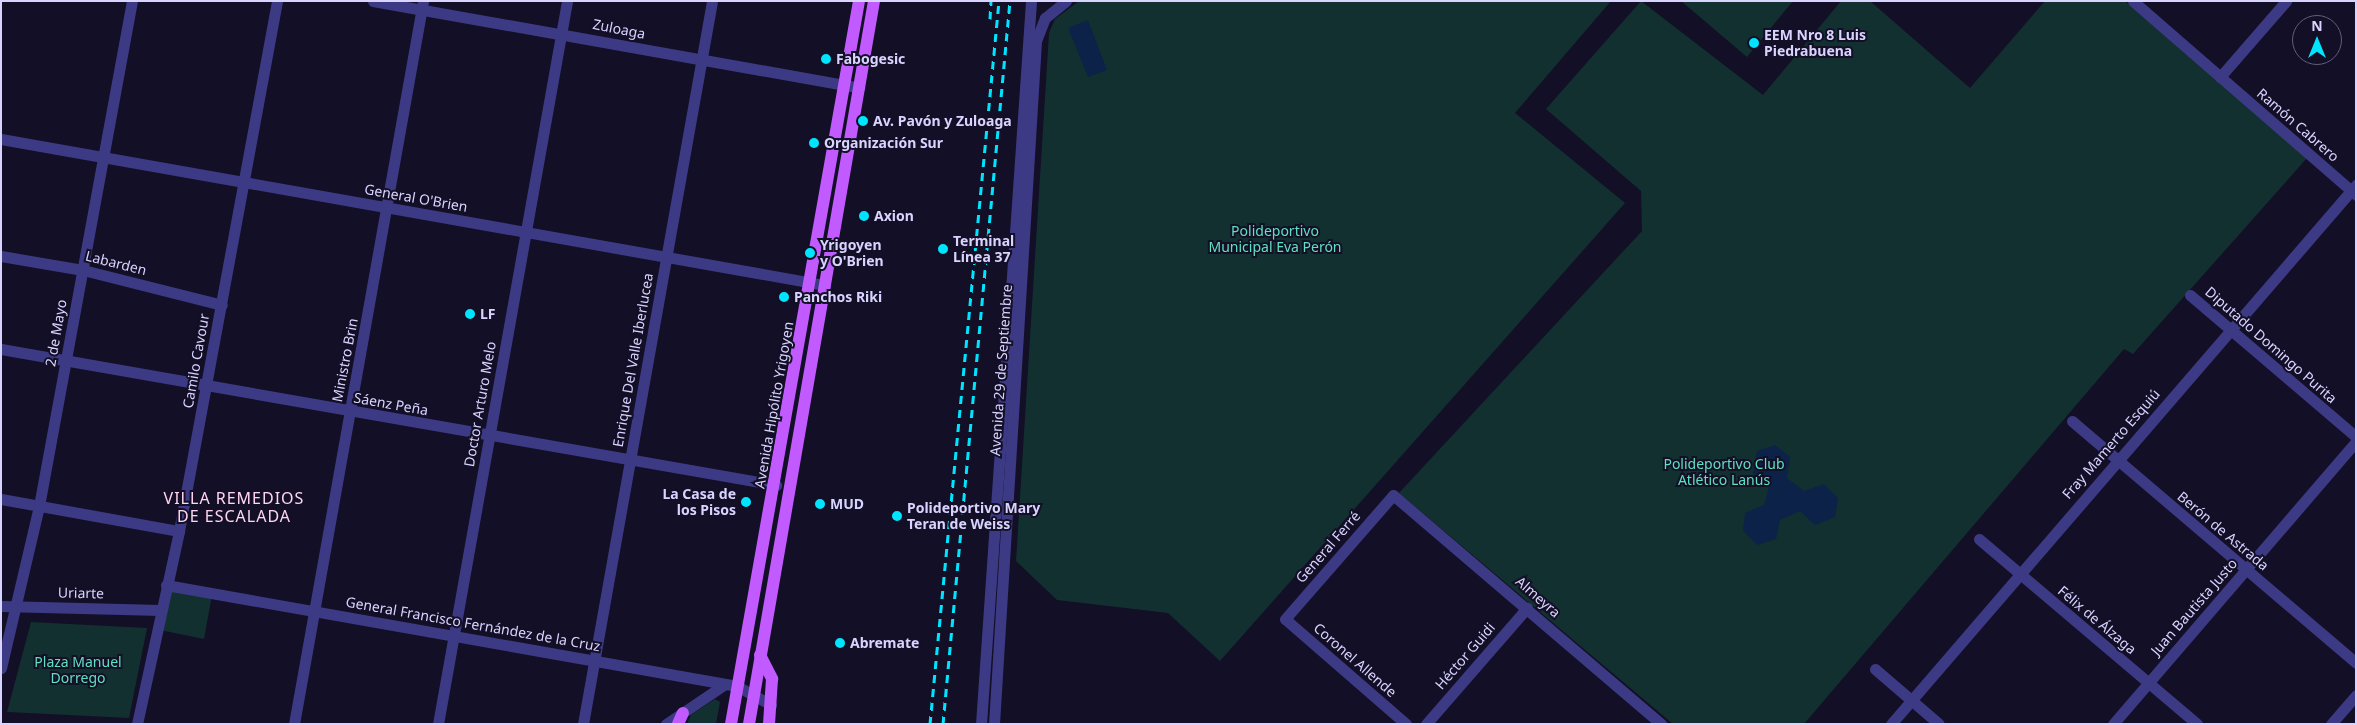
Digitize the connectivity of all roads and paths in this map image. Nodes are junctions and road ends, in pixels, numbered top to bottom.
1 (132, 1) edge
2 (277, 1) edge
3 (373, 1) edge
4 (567, 1) edge
5 (712, 1) edge
6 (859, 1) edge
7 (874, 1) edge
8 (1031, 1) edge
9 (1066, 1) edge
10 (2133, 1) edge
11 (2286, 1) edge
12 (422, 6) edge
13 (561, 34) junction
14 (701, 60) junction
15 (2220, 78) junction
16 (844, 86) junction
17 (859, 88) junction
18 (1, 139) edge
19 (105, 158) junction
20 (244, 184) junction
21 (2354, 190) edge
22 (388, 209) junction
23 (526, 233) junction
24 (1, 256) edge
25 (667, 259) junction
26 (83, 270) junction
27 (811, 283) junction
28 (825, 285) junction
29 (2190, 295) dead end
30 (222, 305) junction
31 (2229, 330) junction
32 (1, 349) edge
33 (66, 361) junction
34 (208, 385) junction
35 (350, 412) junction
36 (2072, 421) dead end
37 (490, 436) junction
38 (2356, 437) edge
39 (2356, 442) edge
40 (630, 460) junction
41 (2117, 460) junction
42 (776, 485) junction
43 (1393, 495) joint
44 (1, 499) edge
45 (39, 506) junction
46 (179, 531) junction
47 (1978, 539) dead end
48 (2247, 570) junction
49 (2020, 574) junction
50 (166, 585) junction
51 (1, 606) edge
52 (16, 607) junction
53 (1527, 608) junction
54 (161, 610) junction
55 (315, 611) junction
56 (1284, 619) joint
57 (453, 636) junction
58 (760, 655) junction
59 (594, 661) junction
60 (2356, 663) edge
61 (2, 665) edge
62 (1874, 669) dead end
63 (2148, 683) junction
64 (731, 685) junction
65 (753, 694) junction
66 (2356, 695) edge
67 (1911, 700) junction
68 (771, 704) junction
69 (680, 718) edge
70 (137, 724) edge
71 (294, 724) edge
72 (438, 724) edge
73 (583, 724) edge
74 (666, 724) edge
75 (731, 724) edge
76 (749, 724) edge
77 (769, 724) edge
78 (981, 724) edge
79 (994, 724) edge
80 (1406, 724) edge
81 (1426, 724) edge
82 (1661, 724) edge
83 (1891, 724) edge
84 (1939, 724) edge
85 (2113, 724) edge
86 (2197, 724) edge
87 (2331, 724) edge

1 - 19 street, 2 de Mayo
2 - 20 street, Camilo Cavour
3 - 12 street, Zuloaga
4 - 13 street, Doctor Arturo Melo
5 - 14 street, Enrique Del Valle Iberlucea
6 - 16 main road, Avenida Hipólito Yrigoyen
7 - 17 main road
8 - 78 street, Avenida 29 de Septiembre
9 - 79 street, Avenida 29 de Septiembre
10 - 15 street, Ramón Cabrero
11 - 15 street
12 - 13 street, Zuloaga
12 - 22 street, Ministro Brin
13 - 14 street, Zuloaga
13 - 23 street, Doctor Arturo Melo
14 - 16 street, Zuloaga
14 - 25 street, Enrique Del Valle Iberlucea
15 - 21 street, Ramón Cabrero
16 - 17 street, Zuloaga
16 - 27 main road, Avenida Hipólito Yrigoyen
17 - 28 main road
18 - 19 street, General O'Brien
19 - 20 street, General O'Brien
19 - 26 street, 2 de Mayo
20 - 22 street, General O'Brien
20 - 30 street, Camilo Cavour
21 - 31 street, Fray Mamerto Esquiú
22 - 23 street, General O'Brien
22 - 35 street, Ministro Brin
23 - 25 street, General O'Brien
23 - 37 street, Doctor Arturo Melo
24 - 26 street, Labarden
25 - 27 street, General O'Brien
25 - 40 street, Enrique Del Valle Iberlucea
26 - 30 street, Labarden
26 - 33 street, 2 de Mayo
27 - 28 street, General O'Brien
27 - 42 main road, Avenida Hipólito Yrigoyen
28 - 58 main road
29 - 31 street, Diputado Domingo Purita
30 - 34 street, Camilo Cavour
31 - 38 street, Diputado Domingo Purita
31 - 41 street, Fray Mamerto Esquiú
32 - 33 street, Sáenz Peña
33 - 34 street, Sáenz Peña
33 - 45 street, 2 de Mayo
34 - 35 street, Sáenz Peña
34 - 46 street, Camilo Cavour
35 - 37 street, Sáenz Peña
35 - 55 street, Ministro Brin
36 - 41 street, Berón de Astrada
37 - 40 street, Sáenz Peña
37 - 57 street, Doctor Arturo Melo
39 - 48 street, Juan Bautista Justo
40 - 42 street, Sáenz Peña
40 - 59 street, Enrique Del Valle Iberlucea
41 - 48 street, Berón de Astrada
41 - 49 street, Fray Mamerto Esquiú
42 - 64 main road, Avenida Hipólito Yrigoyen
43 - 53 street, Almeyra
43 - 56 street, General Ferré
44 - 45 street
45 - 46 street
45 - 52 street, 2 de Mayo
46 - 50 street, Camilo Cavour
47 - 49 street, Félix de Álzaga
48 - 60 street, Berón de Astrada
48 - 63 street, Juan Bautista Justo
49 - 63 street, Félix de Álzaga
49 - 67 street, Fray Mamerto Esquiú
50 - 54 street, Camilo Cavour
50 - 55 street, General Francisco Fernández de la Cruz
51 - 52 street, Uriarte
52 - 54 street, Uriarte
52 - 61 street, 2 de Mayo
53 - 81 street, Héctor Guidi
53 - 82 street, Almeyra
54 - 70 street, Camilo Cavour
55 - 57 street, General Francisco Fernández de la Cruz
55 - 71 street, Ministro Brin
56 - 80 street, Coronel Allende
57 - 59 street, General Francisco Fernández de la Cruz
57 - 72 street, Doctor Arturo Melo
58 - 65 main road
58 - 68 main road
59 - 64 street, General Francisco Fernández de la Cruz
59 - 73 street, Enrique Del Valle Iberlucea
62 - 67 street
63 - 85 street, Juan Bautista Justo
63 - 86 street, Félix de Álzaga
64 - 65 street, General Francisco Fernández de la Cruz
64 - 69 street
64 - 75 main road, Avenida Hipólito Yrigoyen
65 - 68 street, General Francisco Fernández de la Cruz
65 - 76 main road
66 - 87 street
67 - 83 street, Fray Mamerto Esquiú
67 - 84 street
68 - 77 main road
69 - 74 street

